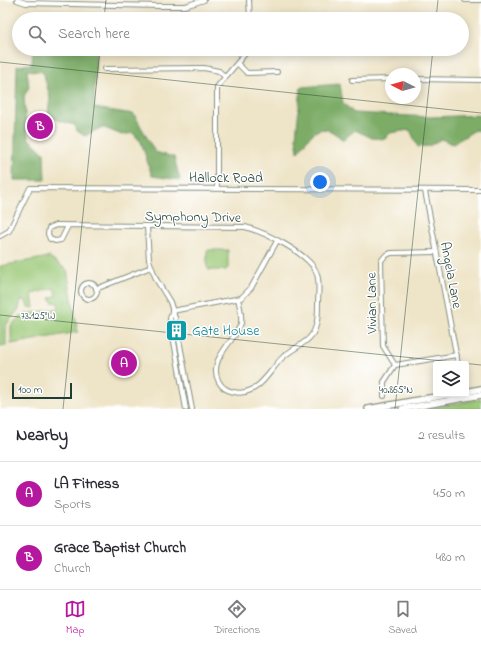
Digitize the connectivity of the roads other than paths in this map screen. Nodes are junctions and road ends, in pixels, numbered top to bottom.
1 (17, 0) edge
2 (160, 0) edge
3 (204, 0) edge
4 (248, 0) edge
5 (465, 0) edge
6 (481, 0) edge
7 (160, 6) junction
8 (249, 12) edge
9 (244, 56) edge
10 (238, 64) junction
11 (105, 69) dead end
12 (277, 72) dead end
13 (225, 76) junction
14 (385, 79) edge
15 (421, 79) edge
16 (352, 80) dead end
17 (481, 80) edge
18 (217, 188) junction
19 (481, 190) edge
20 (425, 191) junction
21 (68, 226) junction
22 (147, 227) junction
23 (0, 236) edge
24 (277, 241) junction
25 (436, 252) junction
26 (152, 267) junction
27 (96, 289) dead end
28 (238, 299) junction
29 (172, 311) junction
30 (456, 355) junction
31 (457, 361) edge
32 (395, 365) junction
33 (481, 389) edge
34 (469, 391) edge
35 (481, 395) edge
36 (384, 396) dead end
37 (435, 397) edge
38 (186, 409) edge
39 (192, 409) edge
40 (368, 409) edge
41 (402, 409) edge

1 - 7 street
2 - 7 street
3 - 7 street
4 - 8 street
5 - 6 street
9 - 10 street
10 - 12 street
10 - 13 street
11 - 13 street
13 - 18 street
14 - 16 street
15 - 17 street
18 - 20 street, Hallock Road
18 - 23 street, Hallock Road
19 - 20 street, Hallock Road
20 - 25 street, Angela Lane
21 - 21 street, Symphony Drive
21 - 22 street, Symphony Drive
22 - 24 street, Symphony Drive
22 - 26 street
24 - 28 street
24 - 28 street, Symphony Drive
25 - 30 street, Angela Lane
25 - 32 street, Vivian Lane
26 - 27 street
26 - 29 street
28 - 29 street
29 - 38 street
29 - 39 street
30 - 31 street, Angela Lane
30 - 32 street
32 - 36 street
33 - 34 main road
35 - 41 main road
37 - 40 main road

